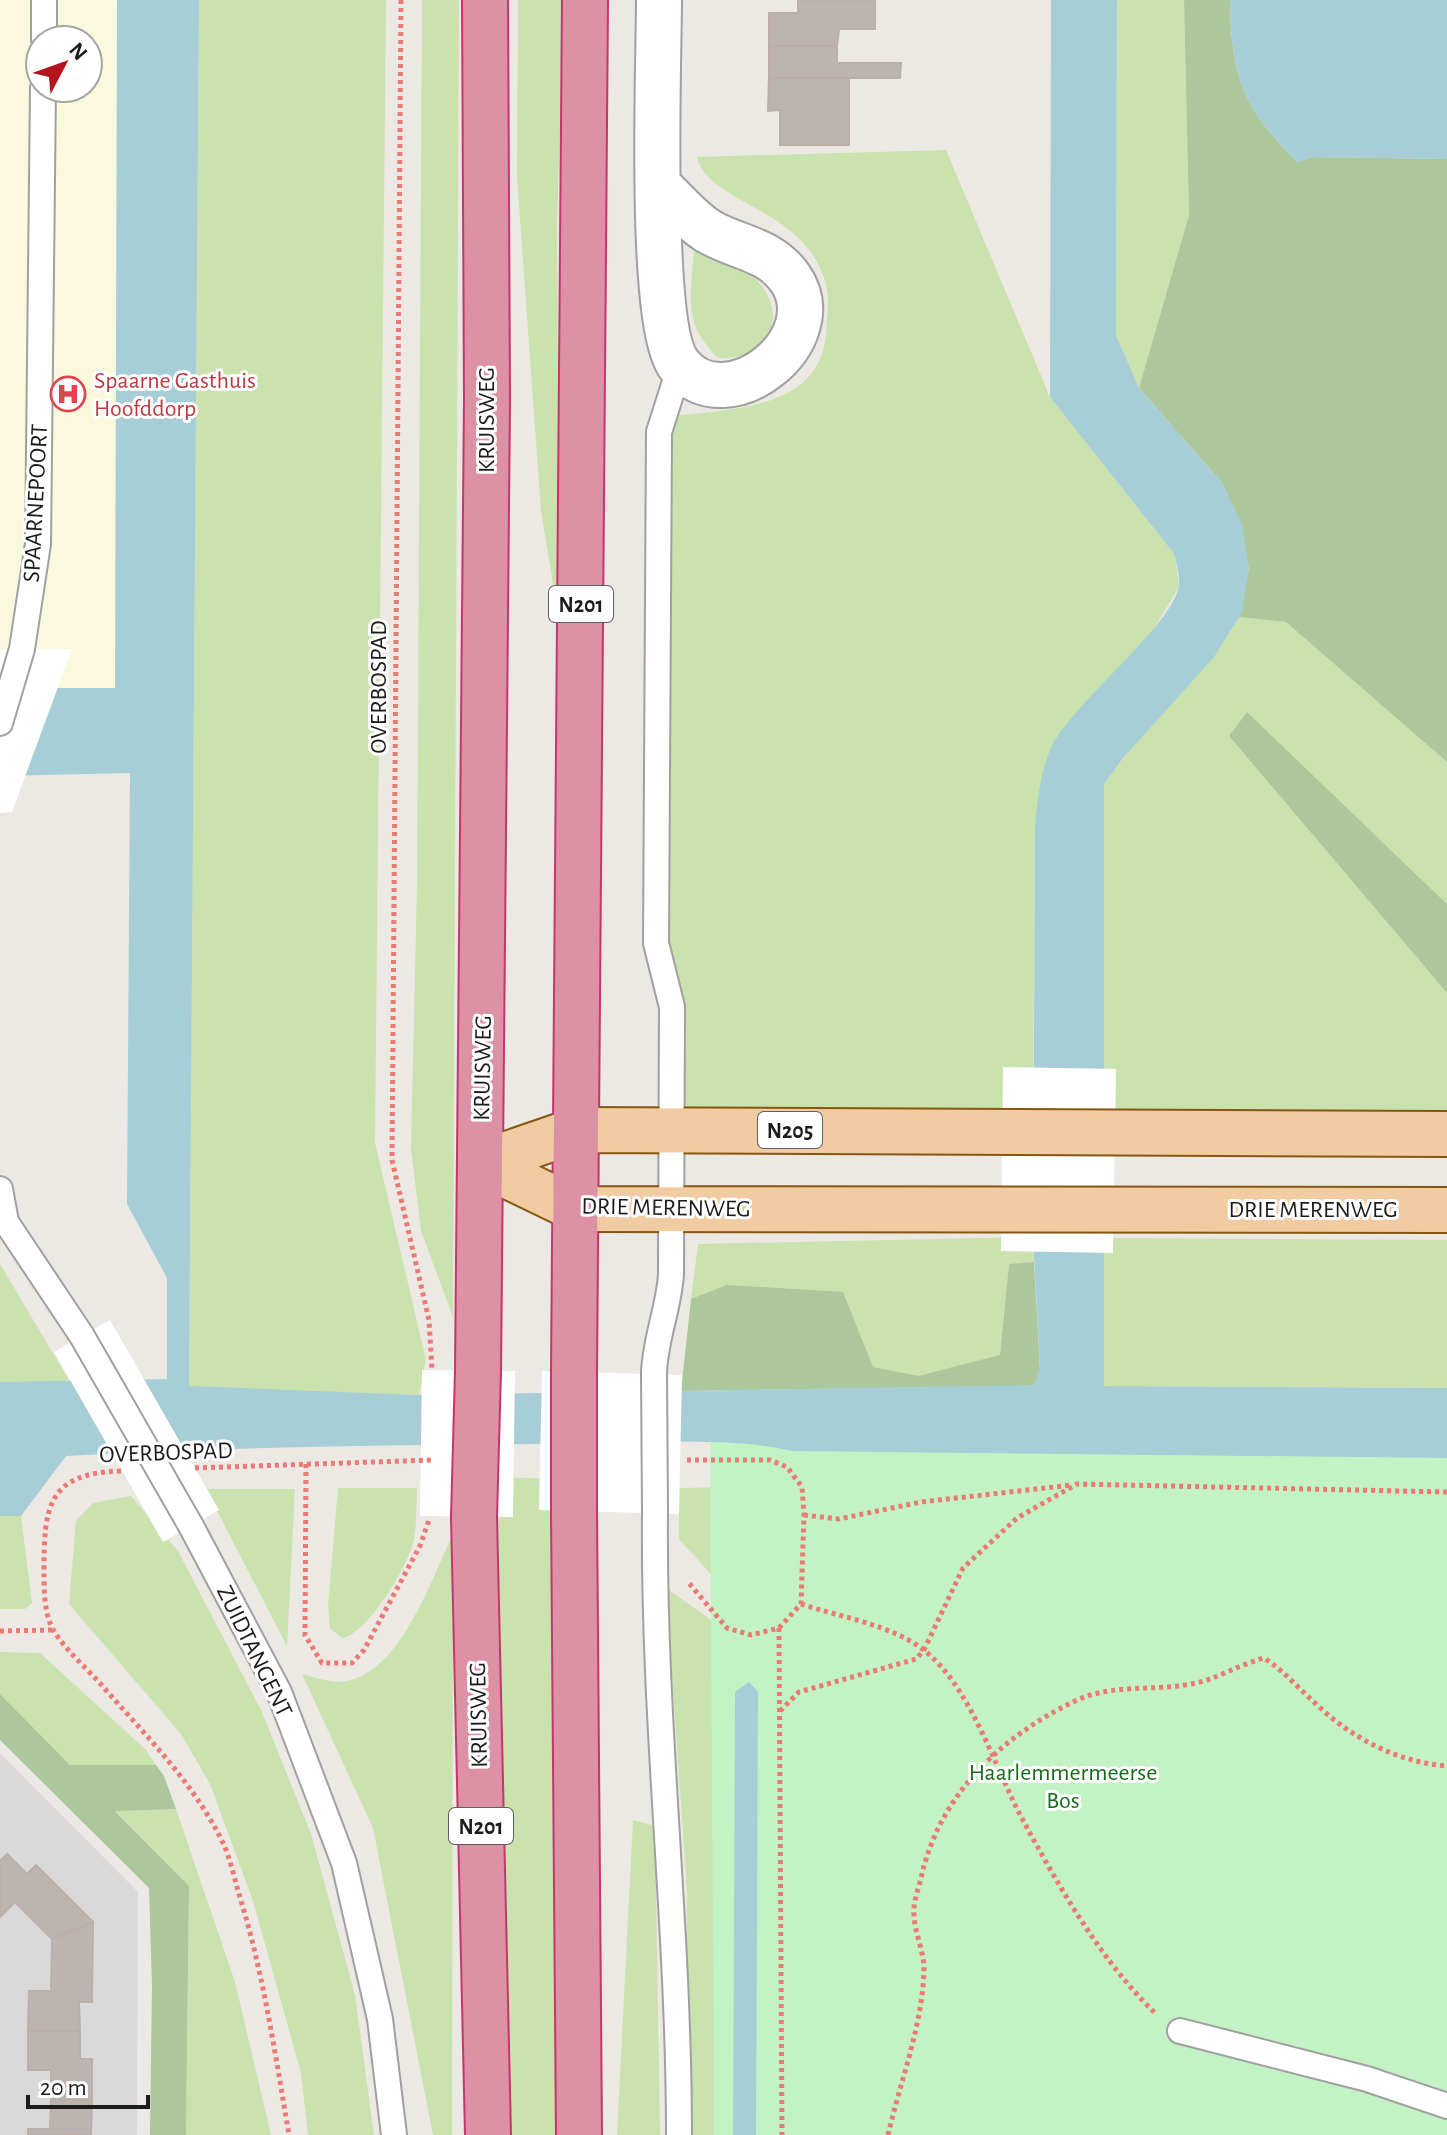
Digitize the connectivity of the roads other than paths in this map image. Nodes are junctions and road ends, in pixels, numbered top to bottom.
1 (44, 0) edge
2 (485, 0) edge
3 (585, 0) edge
4 (659, 0) edge
5 (44, 24) edge
6 (43, 104) edge
7 (659, 186) junction
8 (680, 366) junction
9 (0, 723) edge
10 (577, 1130) junction
11 (670, 1131) junction
12 (1447, 1134) edge
13 (481, 1163) junction
14 (0, 1189) edge
15 (670, 1207) junction
16 (576, 1209) junction
17 (1447, 1210) edge
18 (3, 1218) edge
19 (1180, 2031) road end
20 (1447, 2106) edge
21 (394, 2135) edge
22 (488, 2135) edge
23 (579, 2135) edge
24 (679, 2135) edge

1 - 5 lane
2 - 13 highway, KRUISWEG / N201
3 - 10 highway, N201
4 - 7 street
6 - 9 lane, SPAARNEPOORT
7 - 8 street
7 - 8 street
8 - 11 lane
10 - 11 main road, N205
10 - 13 main road, N205
10 - 16 highway, N201
11 - 12 main road, N205
11 - 15 lane
13 - 16 main road, DRIE MERENWEG
13 - 22 highway, KRUISWEG / N201, bridge
14 - 18 lane
15 - 16 main road, DRIE MERENWEG
15 - 17 main road, DRIE MERENWEG
15 - 24 lane, bridge
16 - 23 highway, N201, bridge
18 - 21 lane, ZUIDTANGENT, bridge
19 - 20 lane

